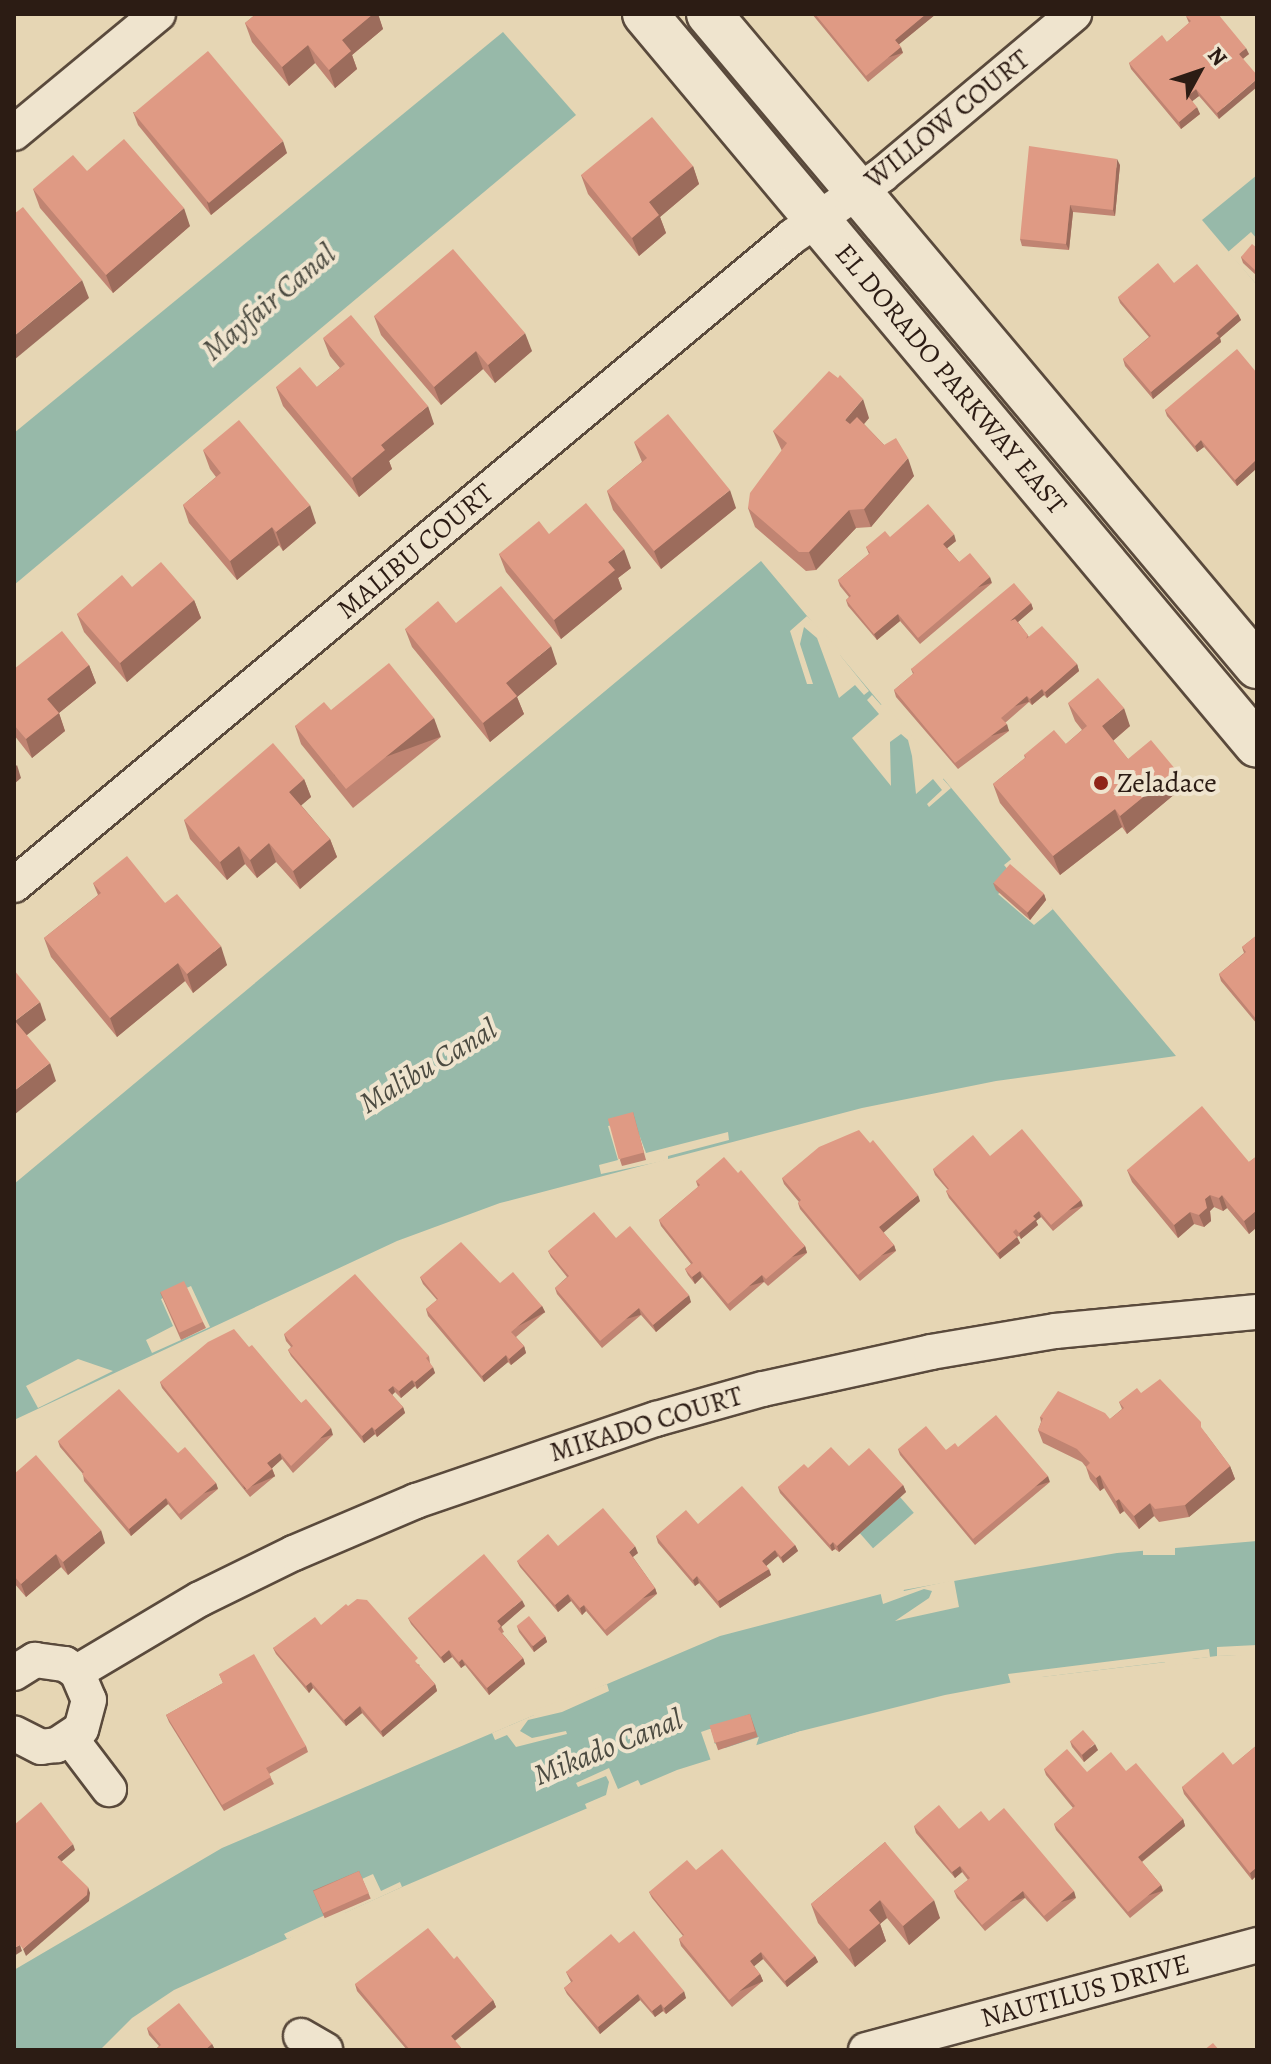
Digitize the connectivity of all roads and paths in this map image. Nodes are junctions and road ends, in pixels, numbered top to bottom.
1 (158, 14) edge
2 (645, 14) edge
3 (709, 14) edge
4 (1074, 14) edge
5 (14, 133) edge
6 (858, 191) junction
7 (817, 219) junction
8 (1257, 666) edge
9 (1257, 745) edge
10 (14, 885) edge
11 (1257, 1312) edge
12 (77, 1672) junction
13 (14, 1673) edge
14 (14, 1733) edge
15 (71, 1739) junction
16 (109, 1789) dead end
17 (1257, 1945) edge
18 (866, 2050) edge

1 - 5 street
2 - 7 street, EL DORADO PARKWAY EAST
3 - 6 street, EL DORADO PARKWAY EAST
4 - 6 street, WILLOW COURT
6 - 7 street, WILLOW COURT
6 - 8 street, EL DORADO PARKWAY EAST
7 - 9 street, EL DORADO PARKWAY EAST
7 - 10 street, MALIBU COURT
11 - 12 street, MIKADO COURT
12 - 13 street
12 - 15 street
14 - 15 street
15 - 16 street
17 - 18 street, NAUTILUS DRIVE

